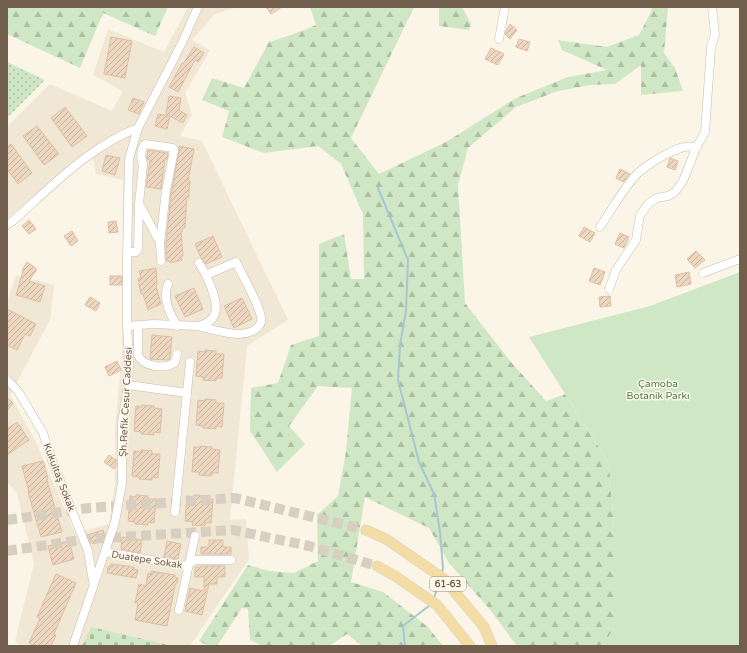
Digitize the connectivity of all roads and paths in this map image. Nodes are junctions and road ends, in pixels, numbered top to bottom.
1 (198, 7) edge
2 (504, 7) edge
3 (712, 7) edge
4 (499, 39) dead end
5 (138, 128) junction
6 (696, 146) junction
7 (139, 204) junction
8 (7, 225) edge
9 (600, 227) dead end
10 (160, 243) junction
11 (128, 252) junction
12 (740, 259) edge
13 (161, 261) dead end
14 (199, 263) dead end
15 (703, 273) dead end
16 (206, 275) junction
17 (168, 284) dead end
18 (609, 289) dead end
19 (128, 326) junction
20 (138, 326) junction
21 (177, 326) junction
22 (198, 326) junction
23 (177, 354) dead end
24 (190, 362) dead end
25 (7, 380) edge
26 (128, 385) junction
27 (187, 392) junction
28 (175, 512) dead end
29 (366, 530) tunnel mouth
30 (195, 536) dead end
31 (105, 552) junction
32 (231, 560) dead end
33 (190, 563) junction
34 (377, 566) tunnel mouth
35 (94, 583) junction
36 (179, 610) dead end
37 (73, 646) edge
38 (470, 646) edge
39 (492, 646) edge

1 - 5 street, Şh.Refik Cesur Caddesi
2 - 4 street
3 - 6 street
5 - 8 street
5 - 11 street, Şh.Refik Cesur Caddesi
6 - 9 street
6 - 18 street
7 - 10 street
7 - 10 street
7 - 11 street
10 - 13 street
11 - 19 street, Şh.Refik Cesur Caddesi
12 - 15 street
14 - 16 street
16 - 22 street
16 - 22 street
17 - 21 street
19 - 20 street
19 - 26 street, Şh.Refik Cesur Caddesi
20 - 21 street
20 - 23 street
21 - 22 street
24 - 27 street
25 - 35 street, Kukultaş Sokak
26 - 27 street
26 - 31 street, Şh.Refik Cesur Caddesi
27 - 28 street
29 - 39 main road, 61-63
30 - 33 street, Duatepe Sokak
31 - 33 street, Duatepe Sokak
31 - 35 street, Şh.Refik Cesur Caddesi
32 - 33 street, Duatepe Sokak
33 - 36 street, Duatepe Sokak
34 - 38 main road, 61-63
35 - 37 street, Şh.Refik Cesur Caddesi

